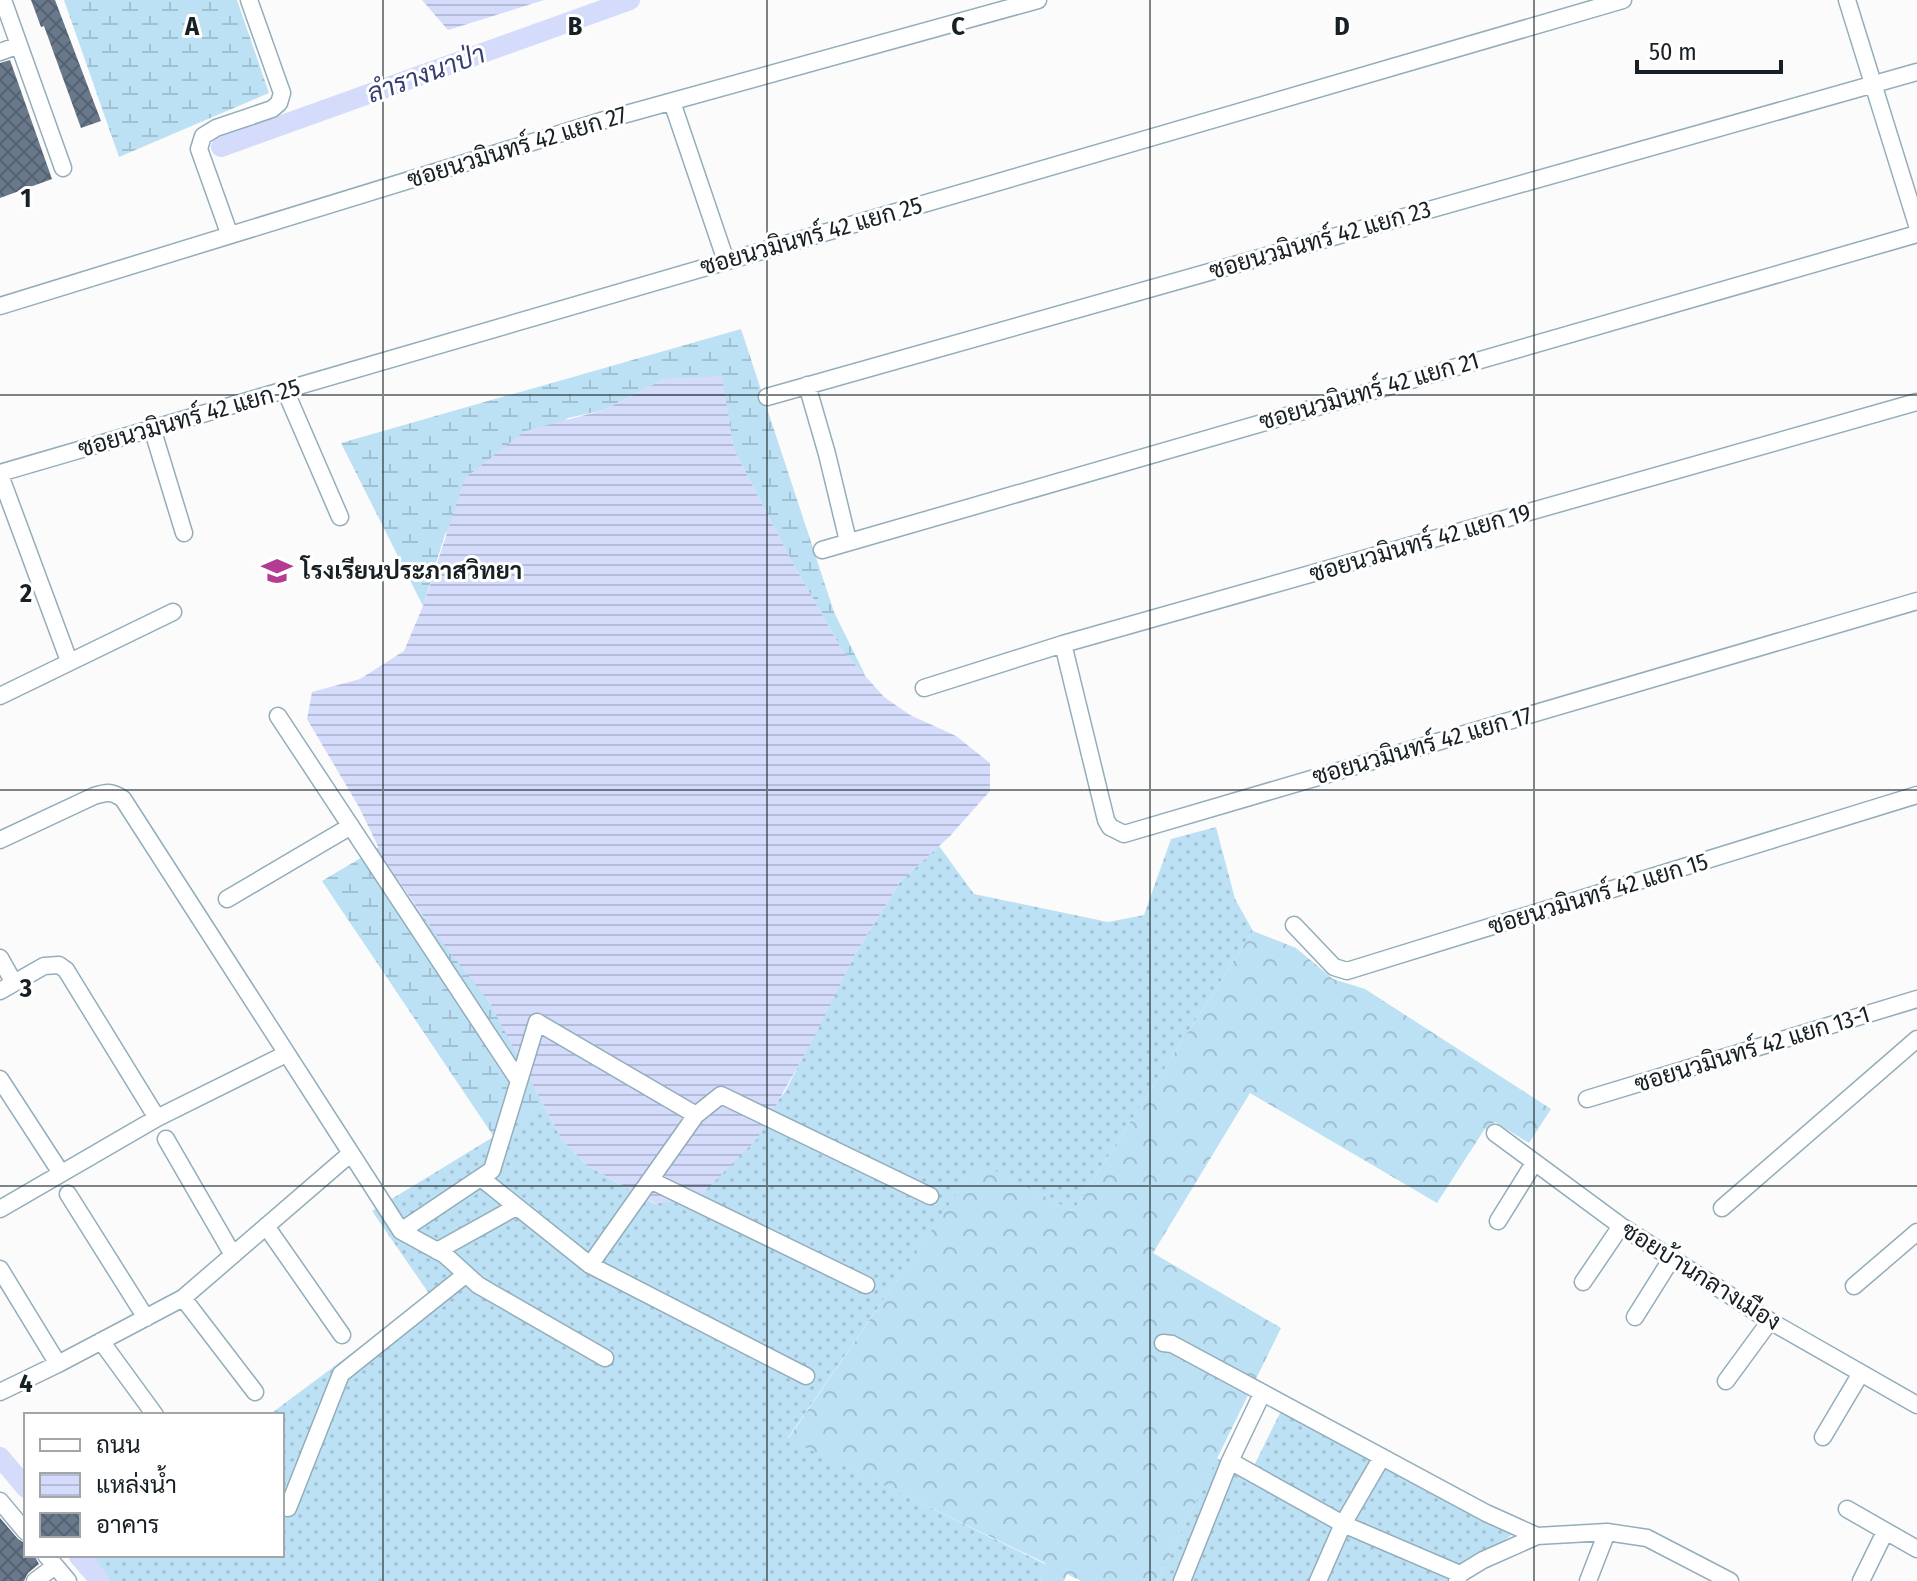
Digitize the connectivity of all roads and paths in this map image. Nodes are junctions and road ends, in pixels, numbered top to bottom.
1 (3, 0) edge
2 (249, 0) edge
3 (1038, 0) edge
4 (1623, 0) edge
5 (1847, 0) edge
6 (19, 45) junction
7 (0, 52) edge
8 (1917, 72) edge
9 (1873, 83) junction
10 (672, 102) junction
11 (63, 168) dead end
12 (1917, 225) edge
13 (229, 233) junction
14 (1917, 234) edge
15 (726, 261) junction
16 (0, 306) edge
17 (807, 385) junction
18 (285, 390) junction
19 (767, 397) dead end
20 (1917, 402) edge
21 (152, 428) junction
22 (0, 474) edge
23 (340, 517) dead end
24 (184, 533) dead end
25 (848, 541) junction
26 (822, 550) dead end
27 (1917, 601) edge
28 (173, 612) dead end
29 (1063, 644) junction
30 (69, 661) junction
31 (924, 688) dead end
32 (0, 696) edge
33 (278, 716) dead end
34 (1917, 795) edge
35 (351, 826) junction
36 (0, 840) edge
37 (227, 899) dead end
38 (1294, 925) dead end
39 (0, 958) edge
40 (7, 987) edge
41 (1917, 999) edge
42 (1917, 1039) edge
43 (286, 1054) junction
44 (0, 1079) edge
45 (519, 1081) junction
46 (1587, 1099) dead end
47 (696, 1115) junction
48 (157, 1118) junction
49 (1495, 1133) dead end
50 (166, 1139) dead end
51 (350, 1154) junction
52 (1534, 1163) junction
53 (61, 1173) junction
54 (481, 1178) junction
55 (650, 1180) junction
56 (68, 1194) dead end
57 (930, 1196) dead end
58 (516, 1207) junction
59 (1722, 1208) dead end
60 (0, 1209) edge
61 (1498, 1221) dead end
62 (266, 1226) junction
63 (1621, 1226) junction
64 (401, 1231) junction
65 (1917, 1232) edge
66 (437, 1251) junction
67 (233, 1255) junction
68 (1672, 1258) junction
69 (590, 1265) junction
70 (0, 1269) edge
71 (465, 1275) junction
72 (1583, 1282) dead end
73 (866, 1285) dead end
74 (1854, 1286) dead end
75 (183, 1298) junction
76 (1635, 1317) dead end
77 (146, 1318) junction
78 (1770, 1321) junction
79 (342, 1335) dead end
80 (101, 1341) junction
81 (1163, 1343) dead end
82 (605, 1358) dead end
83 (58, 1364) junction
84 (1861, 1373) junction
85 (806, 1376) dead end
86 (1726, 1381) dead end
87 (0, 1392) edge
88 (255, 1392) dead end
89 (1262, 1394) junction
90 (1917, 1405) edge
91 (154, 1413) edge
92 (1823, 1437) dead end
93 (1382, 1457) junction
94 (1230, 1461) junction
95 (0, 1501) edge
96 (288, 1508) dead end
97 (1847, 1509) dead end
98 (1343, 1524) junction
99 (24, 1530) edge
100 (1607, 1532) junction
101 (1885, 1532) junction
102 (1537, 1536) junction
103 (1917, 1549) edge
104 (50, 1560) edge
105 (1458, 1578) edge
106 (1725, 1580) edge
107 (35, 1581) edge
108 (68, 1581) edge
109 (1182, 1581) edge
110 (1318, 1581) edge
111 (1588, 1581) edge
112 (1861, 1581) edge

1 - 6 street
2 - 13 street
3 - 10 street, ซอยนวมินทร์ 42 แยก 27
4 - 15 street, ซอยนวมินทร์ 42 แยก 25
5 - 9 street
6 - 7 street
6 - 11 street
8 - 9 street, ซอยนวมินทร์ 42 แยก 23
9 - 12 street
9 - 17 street, ซอยนวมินทร์ 42 แยก 23
10 - 13 street, ซอยนวมินทร์ 42 แยก 27
10 - 15 street
13 - 16 street, ซอยนวมินทร์ 42 แยก 27
14 - 25 street, ซอยนวมินทร์ 42 แยก 21
15 - 18 street, ซอยนวมินทร์ 42 แยก 25
17 - 19 street, ซอยนวมินทร์ 42 แยก 23
17 - 25 street
18 - 21 street, ซอยนวมินทร์ 42 แยก 25
18 - 23 street
20 - 29 street, ซอยนวมินทร์ 42 แยก 19
21 - 22 street, ซอยนวมินทร์ 42 แยก 25
21 - 24 street
22 - 30 street
25 - 26 street, ซอยนวมินทร์ 42 แยก 21
27 - 29 street, ซอยนวมินทร์ 42 แยก 17
28 - 30 street
29 - 31 street, ซอยนวมินทร์ 42 แยก 19
30 - 32 street
33 - 35 street
34 - 38 street, ซอยนวมินทร์ 42 แยก 15
35 - 37 street
35 - 45 street
36 - 43 street
39 - 40 street
40 - 48 street
41 - 46 street, ซอยนวมินทร์ 42 แยก 13-1
42 - 59 street
43 - 48 street
43 - 51 street
44 - 53 street
45 - 47 street
45 - 54 street
47 - 55 street
47 - 57 street
48 - 53 street
49 - 52 street, ซอยบ้านกลางเมือง
50 - 67 street
51 - 62 street
51 - 64 street
52 - 61 street
52 - 63 street, ซอยบ้านกลางเมือง
53 - 60 street
54 - 58 street
54 - 64 street
55 - 69 street
55 - 73 street
56 - 77 street
58 - 66 street
58 - 69 street
62 - 67 street
62 - 79 street
63 - 68 street, ซอยบ้านกลางเมือง
63 - 72 street
64 - 66 street
65 - 74 street
66 - 71 street
67 - 75 street
68 - 76 street
68 - 78 street, ซอยบ้านกลางเมือง
69 - 85 street
70 - 83 street
71 - 82 street
71 - 96 street
75 - 77 street
75 - 88 street
77 - 80 street
78 - 84 street, ซอยบ้านกลางเมือง
78 - 86 street
80 - 83 street
80 - 91 street
81 - 89 street
83 - 87 street
84 - 90 street, ซอยบ้านกลางเมือง
84 - 92 street
89 - 93 street
89 - 94 street
93 - 98 street
93 - 102 street
94 - 98 street
94 - 109 street
95 - 99 street
97 - 101 street
98 - 105 street
98 - 110 street
100 - 102 street
100 - 106 street
100 - 111 street
101 - 103 street
101 - 112 street
102 - 105 street
104 - 107 street
104 - 108 street

